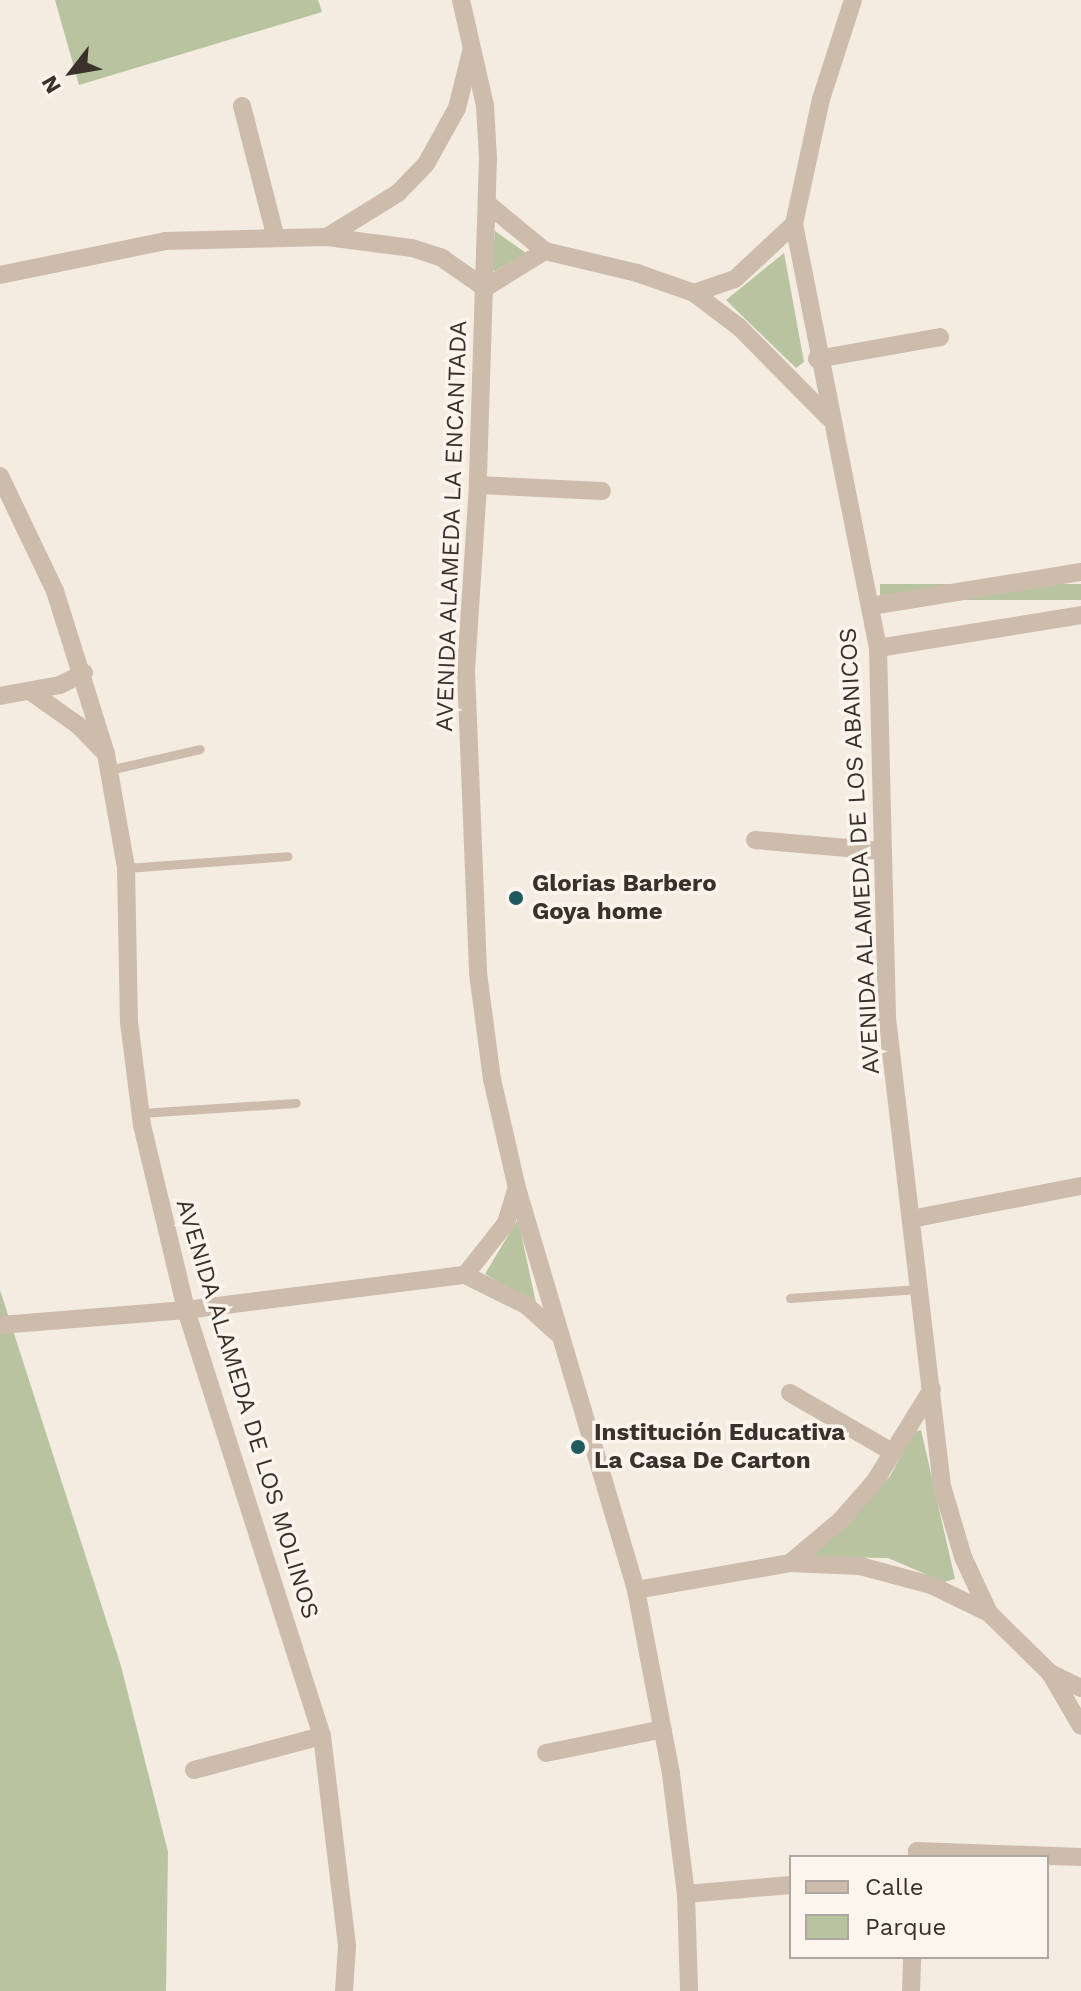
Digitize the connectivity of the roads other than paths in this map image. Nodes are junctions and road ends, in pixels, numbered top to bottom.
1 (461, 0) edge
2 (853, 0) edge
3 (472, 45) junction
4 (242, 106) dead end
5 (489, 205) junction
6 (794, 224) junction
7 (327, 237) junction
8 (276, 238) junction
9 (545, 251) junction
10 (0, 275) edge
11 (485, 288) junction
12 (694, 293) junction
13 (940, 337) dead end
14 (817, 359) junction
15 (828, 417) junction
16 (0, 476) edge
17 (478, 485) junction
18 (602, 491) dead end
19 (1081, 572) edge
20 (871, 606) junction
21 (1081, 615) edge
22 (878, 648) junction
23 (84, 673) junction
24 (31, 692) junction
25 (0, 696) edge
26 (200, 749) dead end
27 (108, 762) junction
28 (755, 840) dead end
29 (883, 851) junction
30 (288, 856) dead end
31 (126, 868) junction
32 (296, 1103) dead end
33 (141, 1113) junction
34 (1081, 1186) edge
35 (517, 1188) junction
36 (911, 1219) junction
37 (465, 1275) junction
38 (919, 1289) junction
39 (790, 1298) dead end
40 (186, 1310) junction
41 (0, 1325) edge
42 (557, 1333) junction
43 (932, 1389) junction
44 (790, 1393) dead end
45 (894, 1453) junction
46 (790, 1563) junction
47 (636, 1590) junction
48 (989, 1613) junction
49 (1050, 1673) junction
50 (1081, 1688) edge
51 (1081, 1726) edge
52 (663, 1729) junction
53 (322, 1736) junction
54 (546, 1753) dead end
55 (194, 1770) dead end
56 (917, 1854) edge
57 (972, 1855) edge
58 (1049, 1856) edge
59 (1081, 1857) edge
60 (789, 1885) edge
61 (686, 1894) junction
62 (912, 1959) edge
63 (344, 1991) edge
64 (689, 1991) edge
65 (911, 1991) edge

1 - 3 street, AVENIDA ALAMEDA LA ENCANTADA
2 - 6 street
3 - 5 street, AVENIDA ALAMEDA LA ENCANTADA
3 - 7 street
4 - 8 street
5 - 9 street
5 - 11 street, AVENIDA ALAMEDA LA ENCANTADA
6 - 12 street
6 - 14 street, AVENIDA ALAMEDA DE LOS ABANICOS
7 - 8 street
7 - 11 street
8 - 10 street
9 - 11 street
9 - 12 street
11 - 17 street, AVENIDA ALAMEDA LA ENCANTADA
12 - 15 street
13 - 14 street
14 - 15 street, AVENIDA ALAMEDA DE LOS ABANICOS
15 - 20 street, AVENIDA ALAMEDA DE LOS ABANICOS
16 - 23 street, AVENIDA ALAMEDA DE LOS MOLINOS
17 - 18 street
17 - 35 street, AVENIDA ALAMEDA LA ENCANTADA
19 - 20 street
20 - 22 street, AVENIDA ALAMEDA DE LOS ABANICOS
21 - 22 street
22 - 29 street, AVENIDA ALAMEDA DE LOS ABANICOS
23 - 24 street
23 - 27 street, AVENIDA ALAMEDA DE LOS MOLINOS
24 - 25 street
24 - 27 street
26 - 27 lane
27 - 31 street, AVENIDA ALAMEDA DE LOS MOLINOS
28 - 29 street
29 - 36 street, AVENIDA ALAMEDA DE LOS ABANICOS
30 - 31 lane
31 - 33 street, AVENIDA ALAMEDA DE LOS MOLINOS
32 - 33 lane
33 - 40 street, AVENIDA ALAMEDA DE LOS MOLINOS
34 - 36 street
35 - 37 street
35 - 42 street, AVENIDA ALAMEDA LA ENCANTADA
36 - 38 street, AVENIDA ALAMEDA DE LOS ABANICOS
37 - 40 street
37 - 42 street
38 - 39 lane
38 - 43 street, AVENIDA ALAMEDA DE LOS ABANICOS
40 - 41 street
40 - 53 street, AVENIDA ALAMEDA DE LOS MOLINOS
42 - 47 street, AVENIDA ALAMEDA LA ENCANTADA
43 - 45 street
43 - 48 street, AVENIDA ALAMEDA DE LOS ABANICOS
44 - 45 street
45 - 46 street
46 - 47 street
46 - 48 street
47 - 52 street, AVENIDA ALAMEDA LA ENCANTADA
48 - 49 street, AVENIDA ALAMEDA DE LOS ABANICOS
49 - 50 street
49 - 51 street, AVENIDA ALAMEDA DE LOS ABANICOS
52 - 54 street
52 - 61 street, AVENIDA ALAMEDA LA ENCANTADA
53 - 55 street
53 - 63 street, AVENIDA ALAMEDA DE LOS MOLINOS
56 - 57 street
58 - 59 street
60 - 61 street
61 - 64 street, AVENIDA ALAMEDA LA ENCANTADA
62 - 65 street

